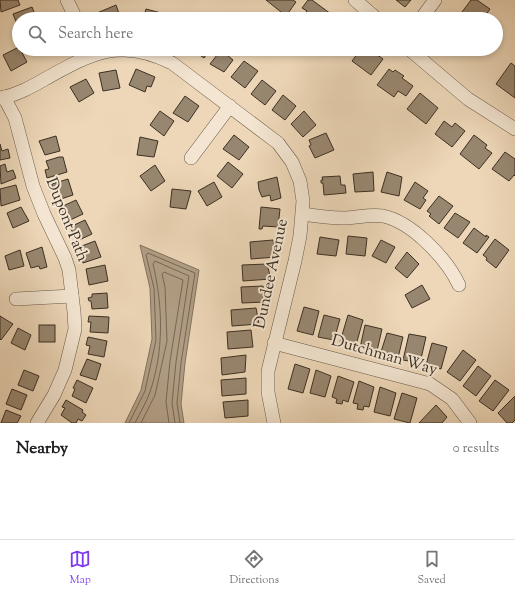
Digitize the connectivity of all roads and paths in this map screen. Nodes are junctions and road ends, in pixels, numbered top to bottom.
1 (67, 0) edge
2 (355, 0) edge
3 (435, 0) edge
4 (73, 12) edge
5 (369, 12) edge
6 (426, 12) edge
7 (81, 56) edge
8 (157, 56) edge
9 (417, 56) edge
10 (2, 98) edge
11 (230, 106) junction
12 (515, 129) edge
13 (191, 158) dead end
14 (303, 214) junction
15 (459, 285) dead end
16 (72, 296) junction
17 (16, 299) dead end
18 (274, 343) junction
19 (37, 423) edge
20 (274, 423) edge
21 (470, 423) edge

1 - 4 street
2 - 5 street
3 - 6 street
7 - 10 street, Dundee Avenue
8 - 11 street, Dundee Avenue
9 - 12 street
10 - 16 street, Dupont Path
11 - 13 street
11 - 14 street, Dundee Avenue
14 - 15 street
14 - 18 street, Dundee Avenue
16 - 17 street
16 - 19 street, Dupont Path
18 - 20 street, Dundee Avenue
18 - 21 street, Dutchman Way

